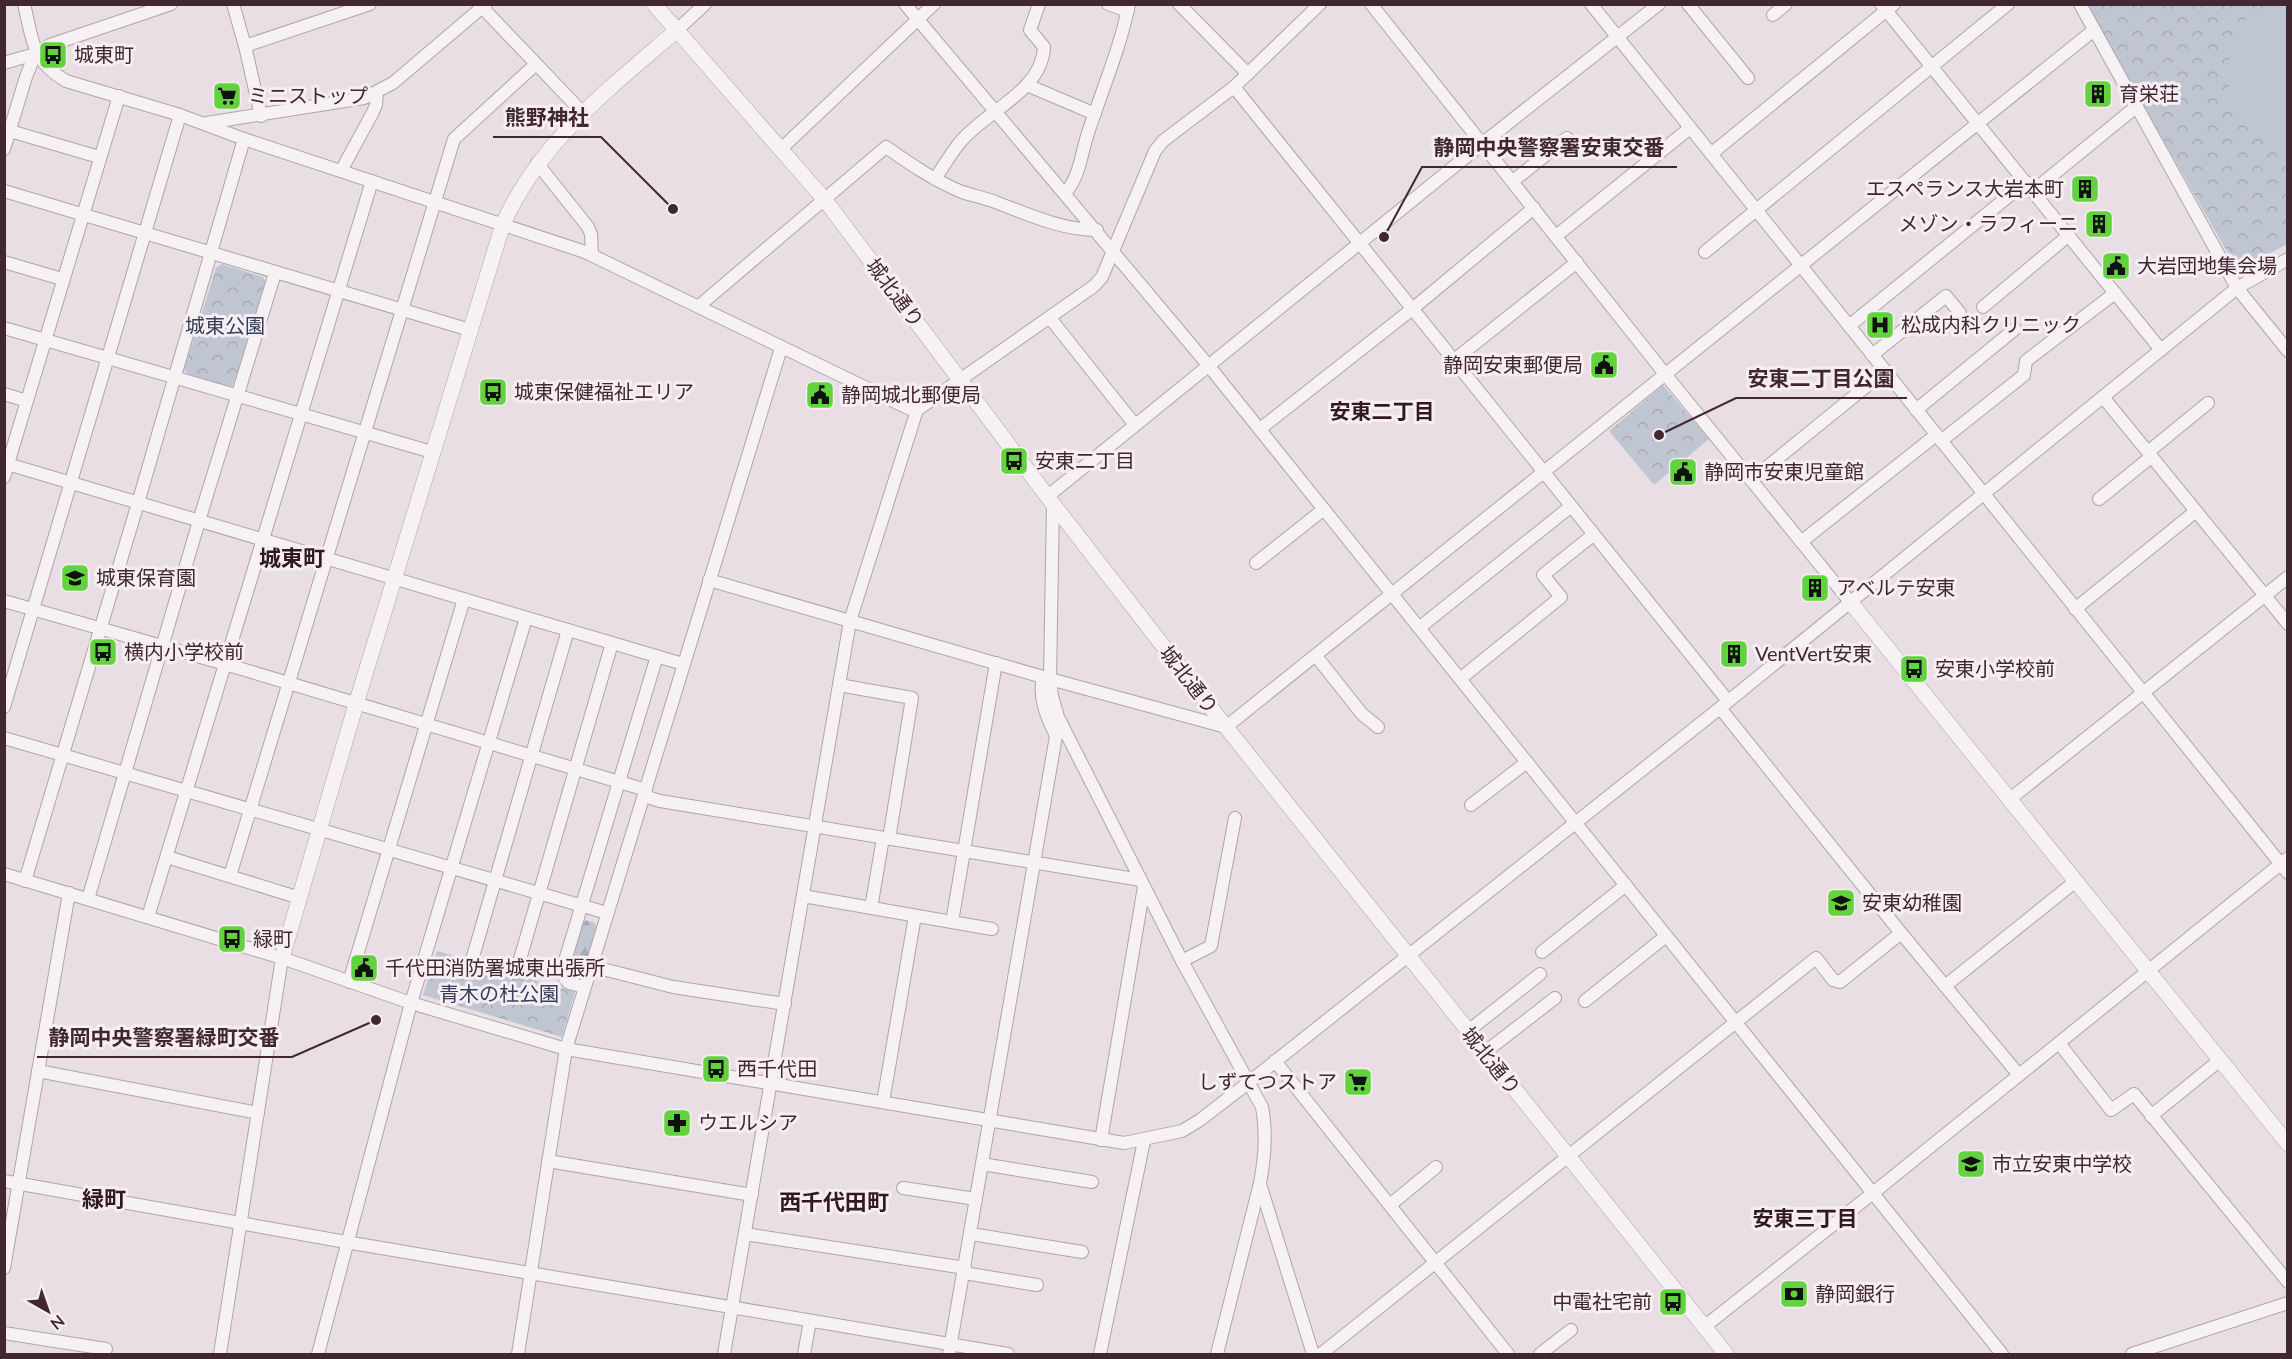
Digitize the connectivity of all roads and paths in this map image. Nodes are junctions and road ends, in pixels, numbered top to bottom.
1 (24, 4) edge
2 (171, 4) edge
3 (233, 4) edge
4 (370, 4) edge
5 (654, 4) edge
6 (705, 4) edge
7 (905, 4) edge
8 (934, 4) edge
9 (1039, 4) edge
10 (1108, 4) edge
11 (1179, 4) edge
12 (1320, 4) edge
13 (1371, 4) edge
14 (1591, 4) edge
15 (1659, 4) edge
16 (1688, 4) edge
17 (1786, 4) edge
18 (2008, 4) edge
19 (2080, 4) edge
20 (483, 6) edge
21 (1887, 7) edge
22 (147, 8) edge
23 (1129, 8) edge
24 (1773, 15) dead end
25 (918, 20) junction
26 (677, 30) junction
27 (2094, 30) junction
28 (1618, 38) junction
29 (245, 46) junction
30 (35, 54) junction
31 (4, 63) edge
32 (536, 64) junction
33 (1932, 66) junction
34 (1248, 74) junction
35 (1748, 78) dead end
36 (1027, 85) junction
37 (1234, 87) junction
38 (377, 92) junction
39 (119, 96) junction
40 (2138, 106) junction
41 (996, 112) junction
42 (583, 113) junction
43 (1095, 114) junction
44 (180, 116) junction
45 (261, 116) junction
46 (1978, 122) junction
47 (204, 124) junction
48 (1690, 128) junction
49 (10, 130) junction
50 (1567, 138) dead end
51 (244, 140) junction
52 (1483, 143) junction
53 (4, 149) edge
54 (781, 149) junction
55 (1711, 154) junction
56 (99, 157) junction
57 (537, 163) junction
58 (340, 171) junction
59 (935, 179) junction
60 (372, 181) junction
61 (1513, 181) junction
62 (2030, 187) junction
63 (4, 190) edge
64 (1065, 193) junction
65 (825, 200) junction
66 (434, 201) junction
67 (1534, 208) junction
68 (1755, 210) junction
69 (82, 214) junction
70 (503, 224) junction
71 (1096, 230) junction
72 (145, 234) junction
73 (1556, 236) junction
74 (2069, 236) junction
75 (1359, 244) junction
76 (1114, 251) junction
77 (1705, 252) dead end
78 (211, 254) junction
79 (592, 255) junction
80 (2288, 260) edge
81 (4, 262) edge
82 (1576, 262) junction
83 (1799, 265) junction
84 (275, 273) junction
85 (62, 279) junction
86 (2237, 288) junction
87 (339, 291) junction
88 (2115, 293) junction
89 (699, 306) junction
90 (1983, 307) dead end
91 (403, 310) junction
92 (1412, 310) junction
93 (1960, 313) dead end
94 (1050, 318) junction
95 (1849, 326) junction
96 (4, 328) edge
97 (2015, 329) dead end
98 (470, 330) junction
99 (46, 340) junction
100 (781, 348) junction
101 (2161, 350) junction
102 (2288, 351) edge
103 (1872, 355) junction
104 (108, 359) junction
105 (1453, 361) junction
106 (1208, 365) junction
107 (1885, 371) junction
108 (1665, 374) junction
109 (175, 379) junction
110 (960, 381) junction
111 (4, 394) edge
112 (237, 397) junction
113 (2103, 397) junction
114 (27, 401) junction
115 (2208, 403) dead end
116 (917, 410) junction
117 (1916, 410) junction
118 (302, 415) junction
119 (1135, 425) junction
120 (1260, 429) junction
121 (365, 433) junction
122 (1939, 438) junction
123 (432, 452) junction
124 (2150, 454) junction
125 (6, 464) edge
126 (1543, 473) junction
127 (4, 477) edge
128 (1750, 480) junction
129 (72, 484) junction
130 (1983, 493) junction
131 (2099, 499) dead end
132 (1051, 500) junction
133 (138, 503) junction
134 (1570, 507) junction
135 (1324, 509) junction
136 (2196, 511) junction
137 (199, 521) junction
138 (1593, 535) junction
139 (263, 540) junction
140 (1801, 542) junction
141 (327, 559) junction
142 (1256, 563) dead end
143 (2288, 578) edge
144 (395, 579) junction
145 (709, 580) junction
146 (1392, 594) junction
147 (2265, 595) junction
148 (464, 599) junction
149 (4, 601) edge
150 (1851, 603) junction
151 (34, 609) junction
152 (2075, 609) junction
153 (526, 618) junction
154 (850, 621) junction
155 (2288, 624) edge
156 (100, 628) junction
157 (1419, 628) junction
158 (568, 630) junction
159 (612, 643) junction
160 (162, 646) junction
161 (657, 656) junction
162 (1316, 656) junction
163 (996, 663) junction
164 (225, 664) junction
165 (683, 664) junction
166 (1047, 678) junction
167 (1460, 679) junction
168 (289, 684) junction
169 (839, 685) junction
170 (2142, 694) junction
171 (356, 704) junction
172 (1724, 705) junction
173 (4, 707) edge
174 (425, 724) junction
175 (1226, 727) junction
176 (1378, 727) dead end
177 (4, 738) edge
178 (488, 742) junction
179 (62, 754) junction
180 (532, 755) junction
181 (1527, 762) junction
182 (576, 768) junction
183 (125, 774) junction
184 (620, 781) junction
185 (186, 791) junction
186 (645, 793) junction
187 (2010, 799) junction
188 (1471, 805) dead end
189 (250, 809) junction
190 (1235, 818) dead end
191 (1575, 822) junction
192 (814, 825) junction
193 (319, 830) junction
194 (886, 838) junction
195 (387, 850) junction
196 (963, 851) junction
197 (167, 857) junction
198 (1034, 863) junction
199 (2285, 865) edge
200 (450, 868) junction
201 (4, 874) edge
202 (230, 876) junction
203 (25, 880) junction
204 (496, 881) junction
205 (2076, 881) junction
206 (1142, 884) junction
207 (1626, 885) junction
208 (69, 893) junction
209 (540, 893) junction
210 (803, 896) junction
211 (300, 898) junction
212 (88, 899) junction
213 (582, 906) junction
214 (871, 908) junction
215 (607, 913) junction
216 (915, 916) junction
217 (148, 918) junction
218 (952, 922) junction
219 (992, 929) dead end
220 (1901, 933) junction
221 (1666, 936) junction
222 (1542, 952) dead end
223 (1407, 957) junction
224 (282, 958) junction
225 (472, 960) dead end
226 (1182, 961) junction
227 (591, 966) junction
228 (2149, 971) junction
229 (516, 973) dead end
230 (1539, 974) dead end
231 (349, 982) junction
232 (1945, 986) junction
233 (584, 987) junction
234 (1555, 998) dead end
235 (1585, 1001) dead end
236 (411, 1003) junction
237 (784, 1004) junction
238 (1735, 1023) junction
239 (1467, 1032) junction
240 (2059, 1043) junction
241 (566, 1049) junction
242 (1484, 1053) junction
243 (2220, 1060) junction
244 (1275, 1061) junction
245 (38, 1071) junction
246 (2019, 1076) junction
247 (770, 1083) junction
248 (1248, 1083) junction
249 (883, 1101) junction
250 (258, 1113) junction
251 (2151, 1116) junction
252 (990, 1121) junction
253 (1101, 1140) junction
254 (1144, 1141) junction
255 (2288, 1144) edge
256 (1567, 1156) junction
257 (548, 1161) junction
258 (982, 1164) junction
259 (1436, 1167) dead end
260 (4, 1180) edge
261 (1092, 1182) dead end
262 (19, 1183) junction
263 (1260, 1183) junction
264 (903, 1188) dead end
265 (1873, 1194) junction
266 (752, 1195) junction
267 (976, 1199) junction
268 (1390, 1205) junction
269 (241, 1223) junction
270 (745, 1234) junction
271 (970, 1234) junction
272 (346, 1242) junction
273 (1082, 1252) dead end
274 (1436, 1262) junction
275 (4, 1268) edge
276 (964, 1270) junction
277 (531, 1273) junction
278 (2288, 1282) edge
279 (1037, 1285) dead end
280 (2288, 1303) edge
281 (732, 1307) junction
282 (810, 1321) junction
283 (1704, 1327) junction
284 (1571, 1330) dead end
285 (4, 1333) edge
286 (106, 1350) dead end
287 (950, 1350) edge
288 (220, 1354) edge
289 (318, 1354) edge
290 (518, 1354) edge
291 (724, 1354) edge
292 (804, 1354) edge
293 (1008, 1354) edge
294 (1100, 1354) edge
295 (1216, 1354) edge
296 (1313, 1354) edge
297 (1321, 1354) edge
298 (1508, 1354) edge
299 (1540, 1354) edge
300 (1726, 1354) edge
301 (2002, 1354) edge
302 (2132, 1354) edge

1 - 30 street
2 - 22 street
3 - 29 street
4 - 29 street
5 - 26 street, 城北通り
6 - 26 street
7 - 25 street
8 - 25 street
9 - 36 street
10 - 23 street
11 - 34 street
12 - 34 street
13 - 52 street
14 - 28 street
15 - 28 street
16 - 35 street
17 - 24 street
18 - 33 street
19 - 27 street
20 - 32 street
20 - 38 street
21 - 33 street
21 - 55 street
22 - 30 street
23 - 43 street
25 - 41 street
25 - 54 street
26 - 42 street
26 - 54 street, 城北通り
27 - 40 street
27 - 46 street
28 - 48 street
28 - 52 street
29 - 45 street
30 - 31 street
30 - 39 street
30 - 49 street
32 - 42 street
32 - 66 street
33 - 46 street
33 - 68 street
34 - 37 street
36 - 41 street
36 - 43 street
37 - 75 street
37 - 76 street
38 - 45 street
38 - 58 street
39 - 44 street
39 - 56 street
40 - 62 street
40 - 86 street
41 - 59 street
41 - 64 street
42 - 57 street
43 - 64 street
44 - 47 street
44 - 72 street
45 - 47 street
46 - 62 street
46 - 83 street
47 - 51 street
48 - 55 street
48 - 73 street
49 - 53 street
49 - 56 street
50 - 61 street
51 - 58 street
51 - 78 street
52 - 61 street
52 - 75 street
54 - 65 street, 城北通り
55 - 68 street
56 - 69 street
57 - 70 street
57 - 79 street
58 - 60 street
59 - 65 street
59 - 71 street
60 - 66 street
60 - 87 street
61 - 67 street
62 - 74 street
62 - 95 street
63 - 69 street
64 - 71 street
65 - 89 street
65 - 110 street, 城北通り
66 - 70 street
66 - 91 street
67 - 73 street
67 - 92 street
68 - 77 street
68 - 83 street
69 - 72 street
69 - 85 street
70 - 79 street
70 - 98 street
71 - 76 street
72 - 78 street
72 - 104 street
73 - 82 street
74 - 88 street
74 - 90 street
75 - 92 street
75 - 106 street
76 - 94 street
76 - 106 street
78 - 84 street
78 - 109 street
79 - 89 street
80 - 86 street
81 - 85 street
82 - 105 street
82 - 108 street
83 - 95 street
83 - 108 street
84 - 87 street
84 - 112 street
85 - 99 street
86 - 101 street
86 - 102 street
87 - 91 street
87 - 118 street
88 - 101 street
88 - 122 street
89 - 100 street
91 - 98 street
91 - 121 street
92 - 105 street
92 - 120 street
93 - 103 street
94 - 110 street
94 - 119 street
95 - 103 street
96 - 99 street
97 - 117 street
98 - 123 street
99 - 104 street
99 - 114 street
100 - 116 street
100 - 145 street
101 - 113 street
103 - 107 street
104 - 109 street
104 - 129 street
105 - 126 street
106 - 119 street
106 - 120 street
107 - 117 street
107 - 128 street
108 - 126 street
108 - 128 street
109 - 112 street
109 - 133 street
110 - 116 street
110 - 132 street, 城北通り
111 - 114 street
112 - 118 street
112 - 137 street
113 - 124 street
113 - 130 street
114 - 125 street
115 - 124 street
116 - 154 street
117 - 122 street
118 - 121 street
118 - 139 street
119 - 132 street
120 - 135 street
121 - 123 street
121 - 141 street
122 - 130 street
122 - 140 street
123 - 144 street
124 - 131 street
124 - 136 street
125 - 127 street
125 - 129 street
126 - 134 street
126 - 146 street
128 - 140 street
129 - 133 street
129 - 151 street
130 - 150 street
130 - 152 street
132 - 166 street
132 - 175 street, 城北通り
133 - 137 street
133 - 156 street
134 - 138 street
134 - 157 street
135 - 142 street
135 - 146 street
136 - 147 street
136 - 152 street
137 - 139 street
137 - 160 street
138 - 167 street
138 - 172 street
139 - 141 street
139 - 164 street
140 - 150 street
141 - 144 street
141 - 168 street
143 - 147 street
144 - 148 street
144 - 171 street
145 - 154 street
145 - 165 street
146 - 157 street
146 - 162 street
147 - 155 street
147 - 170 street
148 - 153 street
148 - 174 street
149 - 151 street
150 - 172 street
150 - 187 street
151 - 156 street
151 - 173 street
152 - 170 street
153 - 158 street
153 - 178 street
154 - 163 street
154 - 169 street
156 - 160 street
156 - 179 street
157 - 167 street
158 - 159 street
158 - 180 street
159 - 161 street
159 - 182 street
160 - 164 street
160 - 183 street
161 - 165 street
161 - 184 street
162 - 175 street
162 - 176 street
163 - 166 street
163 - 196 street
164 - 168 street
164 - 185 street
165 - 186 street
166 - 175 street
166 - 198 street
166 - 206 street
167 - 181 street
168 - 171 street
168 - 189 street
169 - 192 street
169 - 194 street
170 - 187 street
170 - 199 street
171 - 174 street
171 - 193 street
172 - 191 street
172 - 220 street
174 - 178 street
174 - 195 street
175 - 223 street, 城北通り
177 - 179 street
178 - 180 street
178 - 200 street
179 - 183 street
179 - 203 street
180 - 182 street
180 - 204 street
181 - 188 street
181 - 191 street
182 - 184 street
182 - 209 street
183 - 185 street
183 - 212 street
184 - 186 street
184 - 213 street
185 - 189 street
185 - 197 street
186 - 192 street
186 - 215 street
187 - 205 street
189 - 193 street
189 - 202 street
190 - 226 street
191 - 207 street
191 - 223 street
192 - 194 street
192 - 210 street
193 - 195 street
193 - 211 street
194 - 196 street
194 - 214 street
195 - 200 street
195 - 231 street
196 - 198 street
196 - 218 street
197 - 202 street
197 - 217 street
198 - 206 street
198 - 252 street
199 - 228 street
200 - 204 street
200 - 236 street
201 - 203 street
202 - 211 street
203 - 208 street
204 - 209 street
204 - 225 street
205 - 228 street
205 - 232 street
206 - 226 street
206 - 253 street
207 - 221 street
207 - 222 street
208 - 212 street
208 - 245 street
209 - 213 street
209 - 229 street
210 - 214 street
210 - 237 street
211 - 224 street
212 - 217 street
213 - 215 street
213 - 233 street
214 - 216 street
215 - 227 street
216 - 218 street
216 - 249 street
217 - 224 street
218 - 219 street
220 - 232 street
220 - 238 street
221 - 235 street
221 - 238 street
223 - 239 street, 城北通り
223 - 244 street
224 - 231 street
224 - 250 street
226 - 248 street
227 - 233 street
227 - 237 street
228 - 240 street
228 - 243 street
230 - 239 street
231 - 236 street
232 - 246 street
233 - 241 street
234 - 242 street
236 - 241 street
236 - 272 street
237 - 247 street
238 - 256 street
238 - 265 street
239 - 242 street, 城北通り
240 - 246 street
240 - 251 street
241 - 247 street
241 - 257 street
242 - 256 street, 城北通り
243 - 251 street
243 - 255 street
244 - 248 street
244 - 268 street
245 - 250 street
245 - 262 street
246 - 265 street
247 - 249 street
247 - 266 street
248 - 254 street
248 - 263 street
249 - 252 street
250 - 269 street
251 - 278 street
252 - 253 street
252 - 258 street
253 - 254 street
254 - 294 street
256 - 274 street
256 - 283 street, 城北通り
257 - 266 street
257 - 277 street
258 - 261 street
258 - 267 street
259 - 268 street
260 - 262 street
262 - 269 street
262 - 275 street
263 - 295 street
263 - 296 street
264 - 267 street
265 - 283 street
265 - 301 street
266 - 270 street
267 - 271 street
268 - 274 street
269 - 272 street
269 - 288 street
270 - 276 street
270 - 281 street
271 - 273 street
271 - 276 street
272 - 277 street
272 - 289 street
274 - 297 street
274 - 298 street
276 - 279 street
276 - 287 street
277 - 281 street
277 - 290 street
280 - 302 street
281 - 282 street
281 - 291 street
282 - 287 street
282 - 292 street
283 - 300 street, 城北通り
284 - 299 street
285 - 286 street
287 - 293 street

